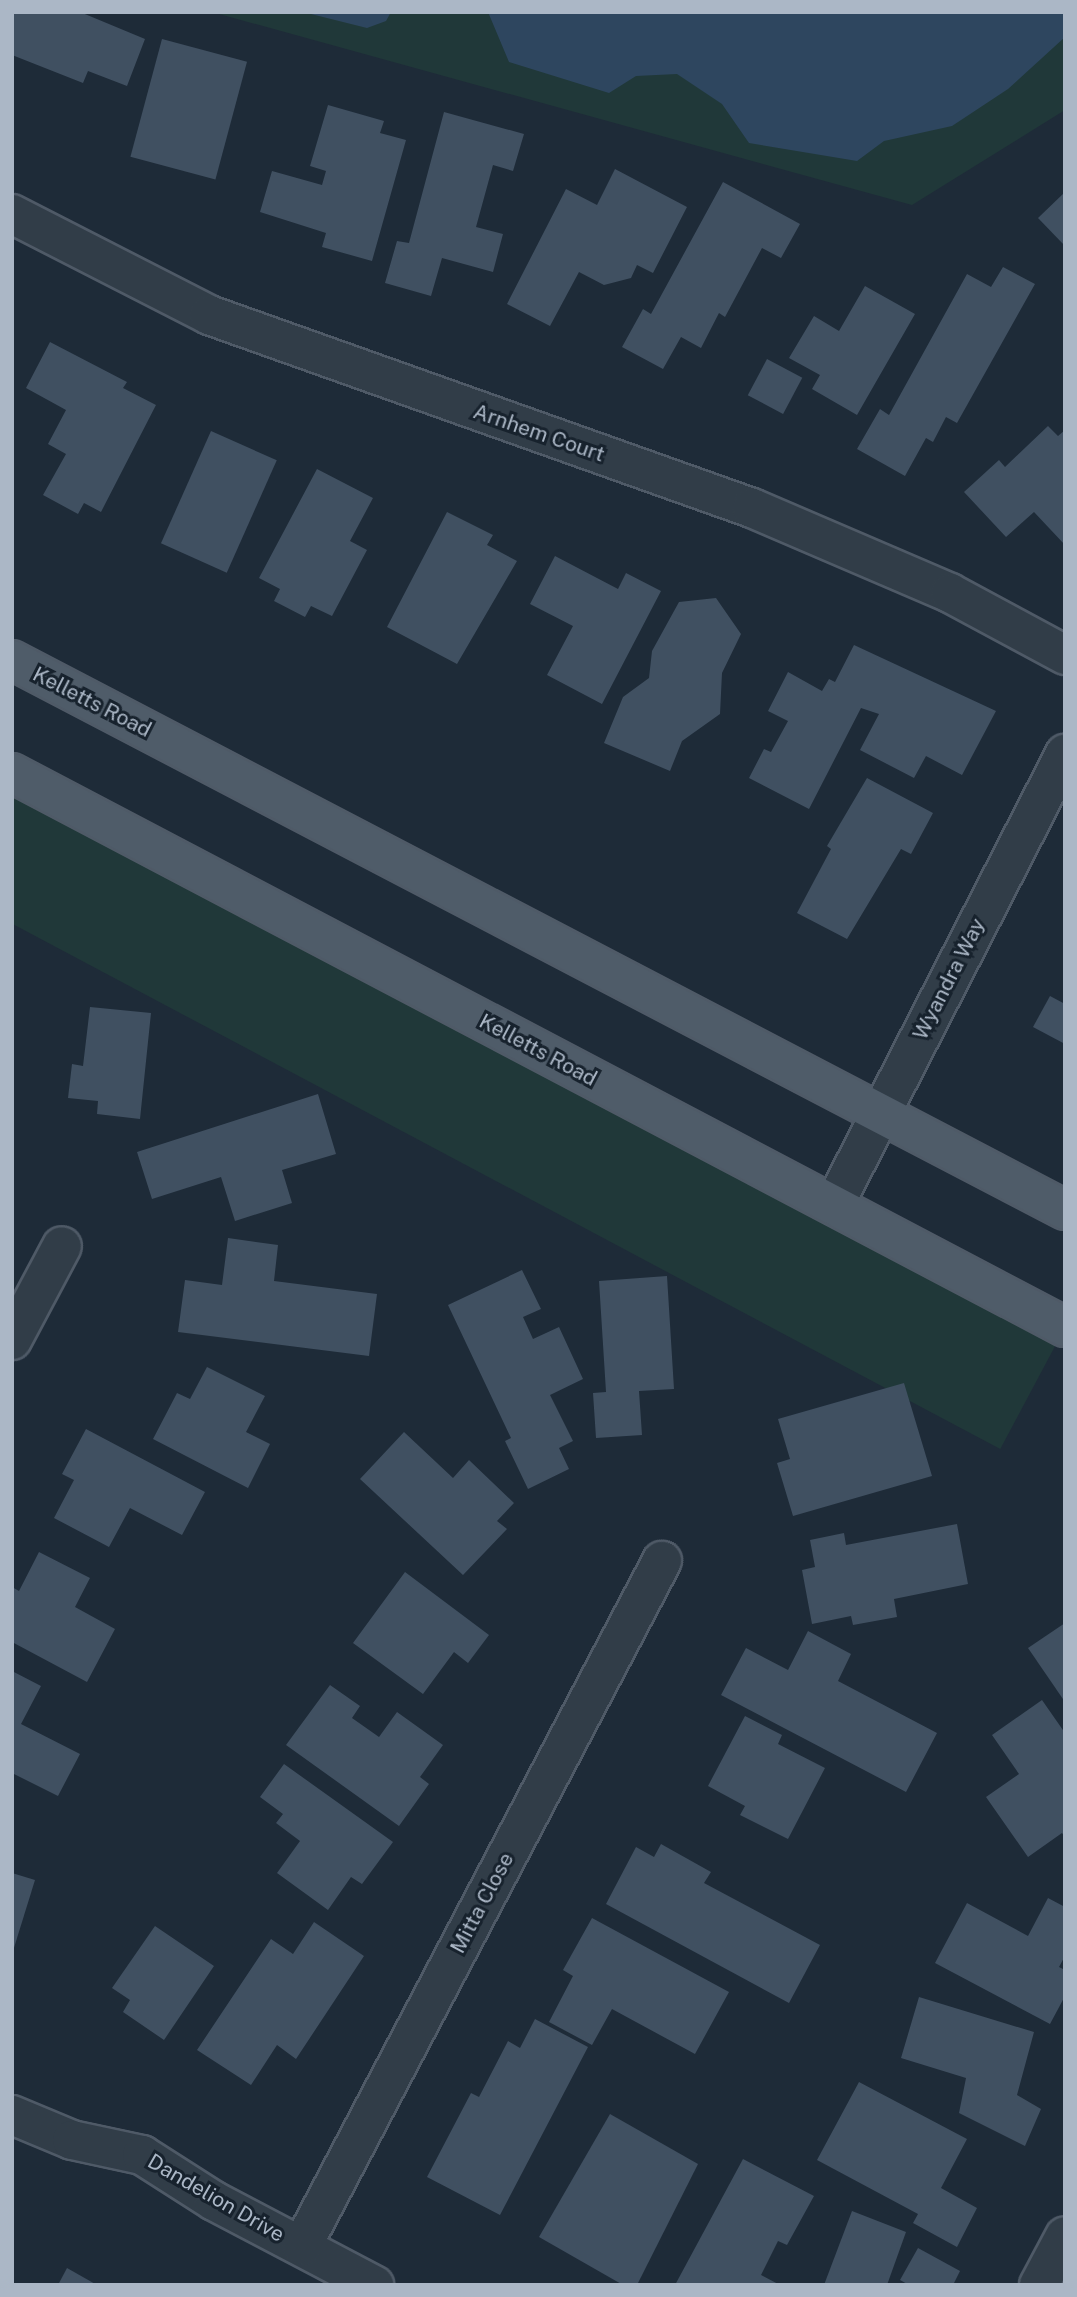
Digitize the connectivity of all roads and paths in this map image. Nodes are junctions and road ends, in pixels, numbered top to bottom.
1 (12, 214) edge
2 (1065, 655) edge
3 (12, 660) edge
4 (1065, 754) edge
5 (12, 773) edge
6 (880, 1112) junction
7 (834, 1205) junction
8 (1065, 1210) edge
9 (62, 1246) dead end
10 (1065, 1326) edge
11 (12, 1340) edge
12 (662, 1561) dead end
13 (12, 2115) edge
14 (1065, 2236) edge
15 (302, 2246) junction
16 (374, 2285) edge
17 (1039, 2285) edge

1 - 2 street, Arnhem Court
3 - 6 main road, Kelletts Road
4 - 6 street, Wyandra Way
5 - 7 main road, Kelletts Road
6 - 7 street, Wyandra Way
6 - 8 main road, Kelletts Road
7 - 10 main road, Kelletts Road
9 - 11 street
12 - 15 street, Mitta Close
13 - 15 street, Dandelion Drive
14 - 17 street
15 - 16 street, Dandelion Drive

